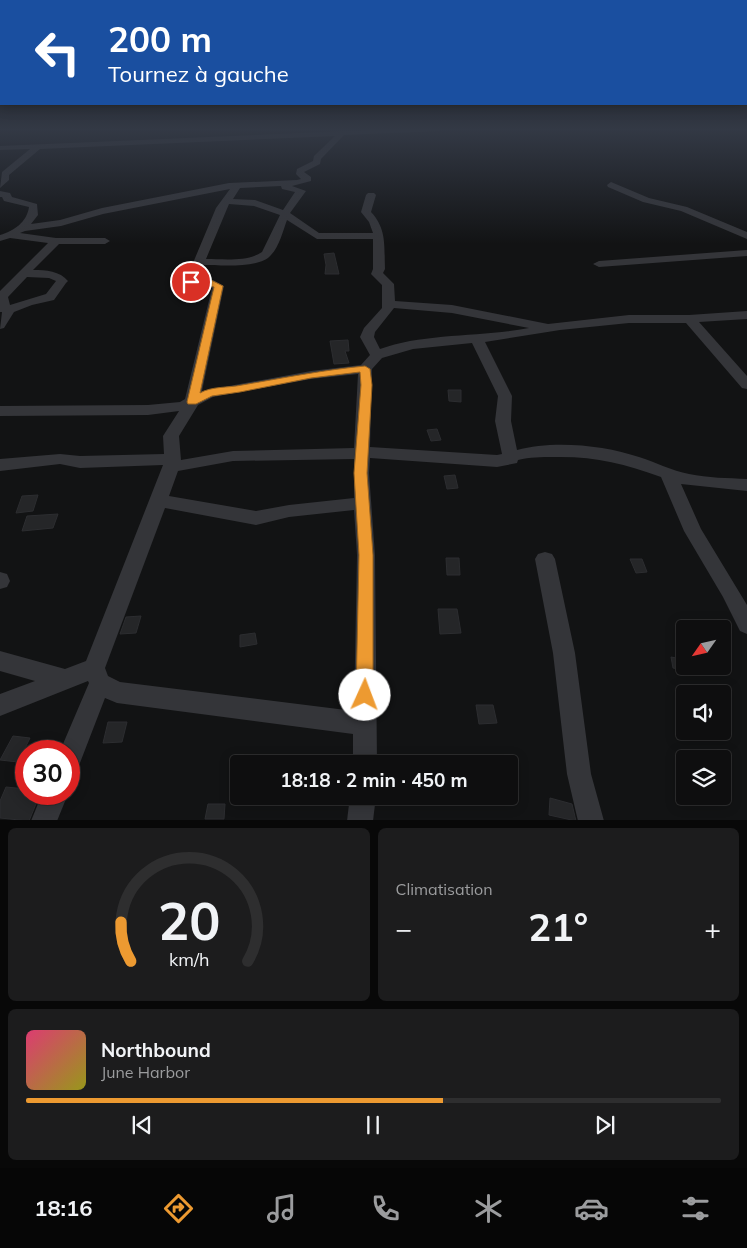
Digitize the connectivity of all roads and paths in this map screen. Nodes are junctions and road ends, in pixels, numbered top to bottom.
1 (13, 167) edge
2 (308, 167) edge
3 (282, 184) junction
4 (0, 185) edge
5 (611, 185) dead end
6 (236, 186) junction
7 (0, 194) edge
8 (371, 195) dead end
9 (226, 202) junction
10 (285, 214) junction
11 (22, 228) junction
12 (378, 236) junction
13 (747, 236) edge
14 (5, 237) edge
15 (56, 241) junction
16 (105, 241) dead end
17 (747, 253) edge
18 (199, 262) junction
19 (599, 264) dead end
20 (24, 274) junction
21 (389, 304) junction
22 (4, 308) edge
23 (747, 315) edge
24 (689, 319) junction
25 (0, 325) edge
26 (547, 328) junction
27 (477, 340) junction
28 (371, 362) junction
29 (747, 386) edge
30 (192, 402) junction
31 (0, 411) edge
32 (362, 452) junction
33 (511, 459) junction
34 (172, 463) junction
35 (0, 465) edge
36 (668, 474) junction
37 (747, 485) edge
38 (160, 501) junction
39 (363, 503) junction
40 (545, 559) dead end
41 (747, 625) edge
42 (0, 661) edge
43 (97, 675) junction
44 (65, 679) junction
45 (0, 704) edge
46 (365, 724) junction
47 (75, 740) edge
48 (365, 755) edge
49 (50, 805) edge
50 (362, 805) edge
51 (44, 820) edge
52 (360, 820) edge
53 (592, 820) edge

1 - 4 street
2 - 3 street
3 - 6 street
3 - 10 street
5 - 13 street
6 - 9 street
6 - 11 street
7 - 11 street
8 - 12 street
9 - 10 street
9 - 18 street
10 - 12 street
10 - 18 street
11 - 14 street
12 - 21 street
14 - 15 street
15 - 16 street
15 - 20 street
17 - 19 street
18 - 30 street
20 - 22 street
20 - 22 street
21 - 26 street
21 - 28 street
22 - 25 street
23 - 24 street
24 - 26 street
24 - 29 street
26 - 27 street
27 - 28 street
27 - 33 street
28 - 30 street
28 - 32 street
30 - 31 street
30 - 34 street
32 - 33 street
32 - 34 street
32 - 39 street
33 - 36 street
34 - 35 street
34 - 38 street
36 - 37 street
36 - 41 street
38 - 39 street
38 - 43 street
39 - 46 street
40 - 53 street
42 - 44 street
43 - 44 street
43 - 46 street
43 - 47 street
44 - 45 street
46 - 48 street
49 - 51 street
50 - 52 street

